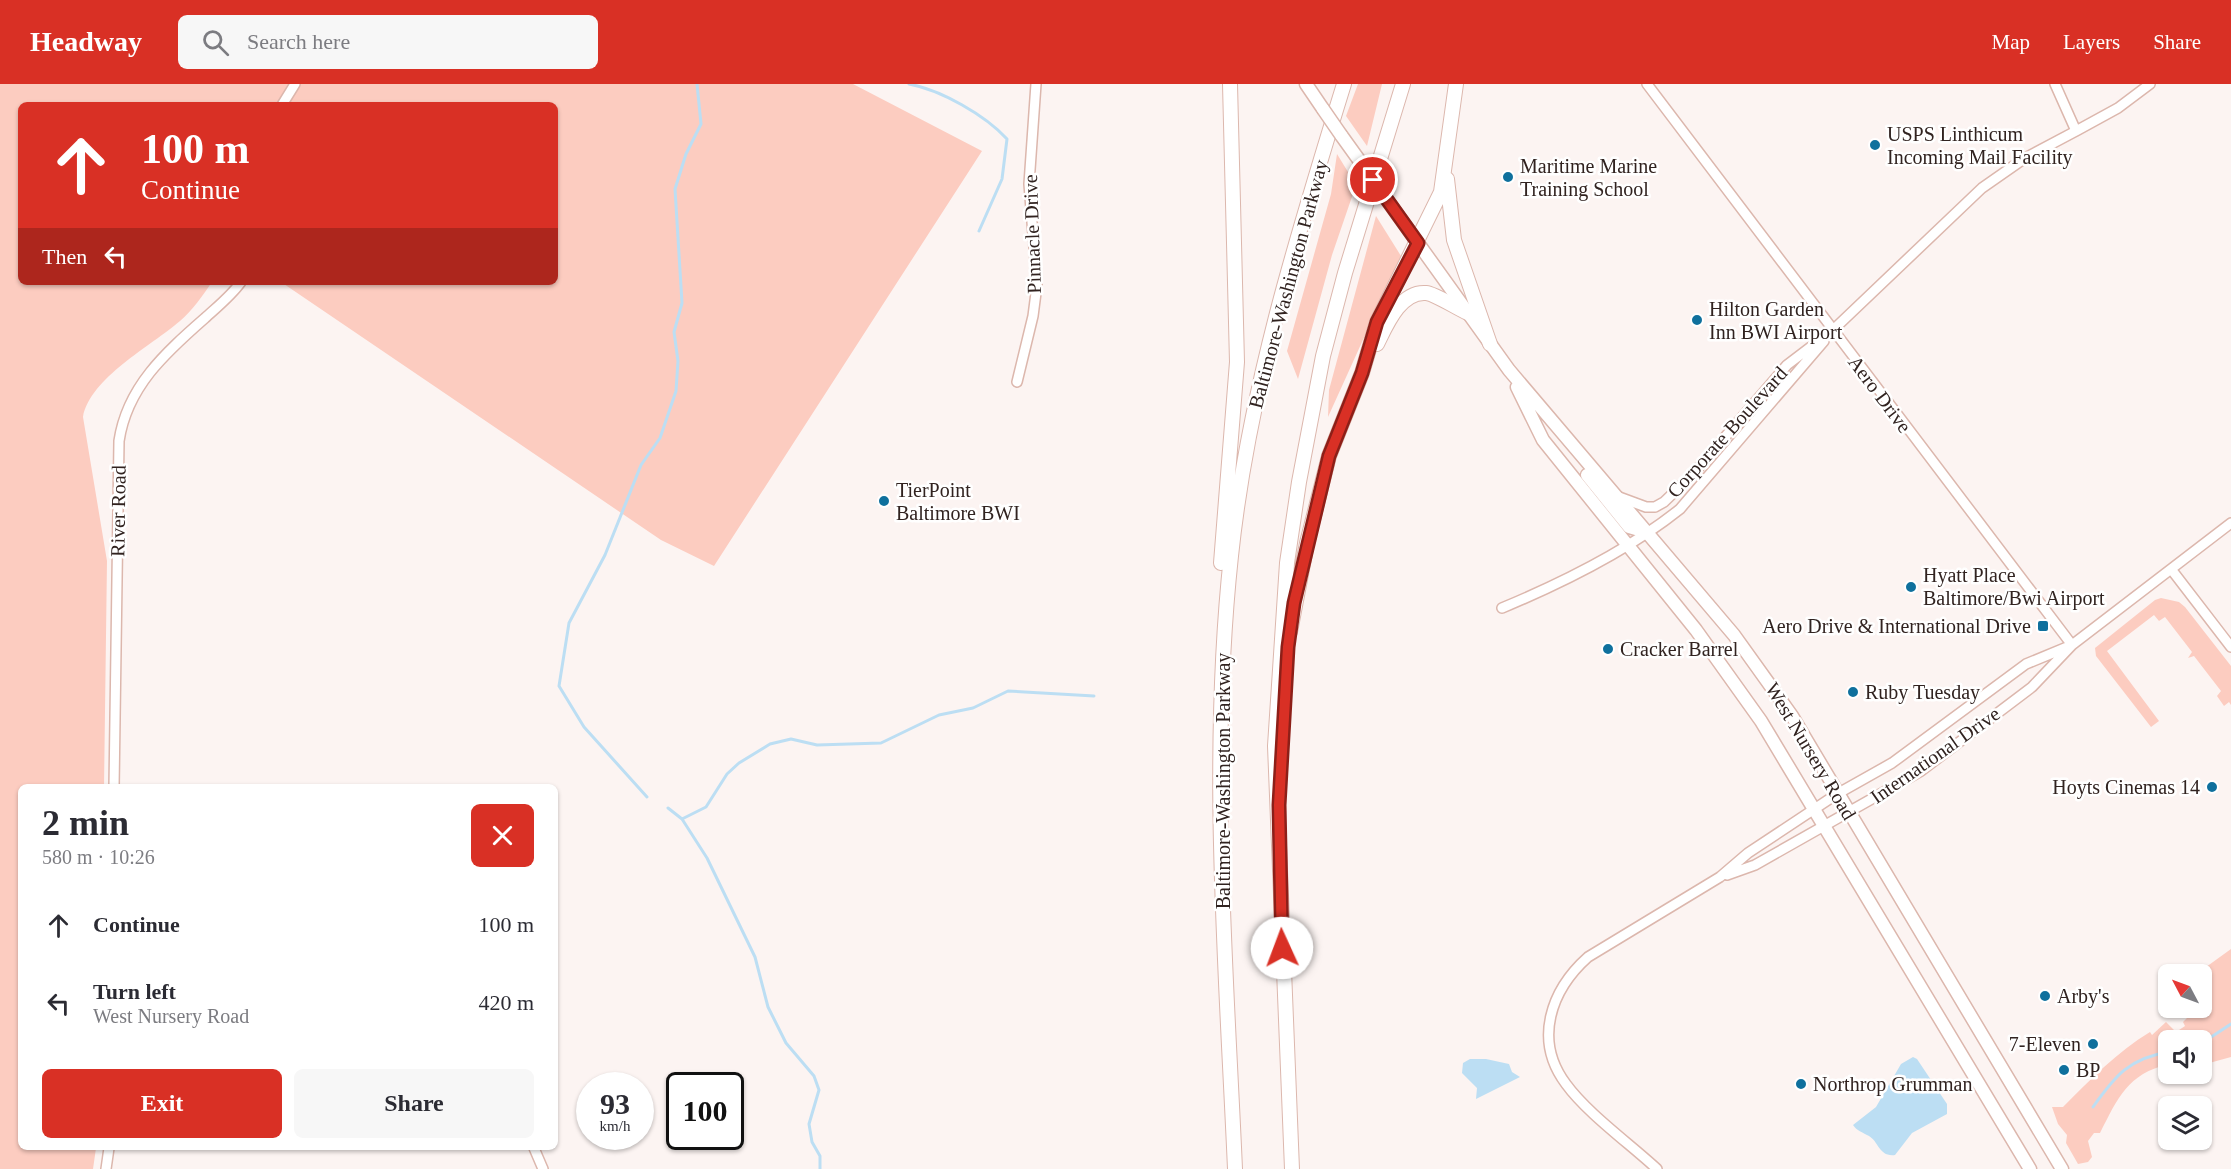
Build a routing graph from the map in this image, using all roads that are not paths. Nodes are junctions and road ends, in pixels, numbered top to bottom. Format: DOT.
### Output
graph roads {
  1 [pos="295,84"];
  2 [pos="1036,84"];
  3 [pos="1230,84"];
  4 [pos="1306,84"];
  5 [pos="1344,84"];
  6 [pos="1403,84"];
  7 [pos="1456,84"];
  8 [pos="1647,84"];
  9 [pos="2055,84"];
  10 [pos="2150,84"];
  11 [pos="284,102"];
  12 [pos="2076,131"];
  13 [pos="1446,165"];
  14 [pos="1418,243"];
  15 [pos="238,285"];
  16 [pos="1468,313"];
  17 [pos="1833,330"];
  18 [pos="1490,344"];
  19 [pos="1509,370"];
  20 [pos="1362,373"];
  21 [pos="1017,382"];
  22 [pos="1543,440"];
  23 [pos="1614,495"];
  24 [pos="2231,523"];
  25 [pos="1647,532"];
  26 [pos="1626,544"];
  27 [pos="2171,569"];
  28 [pos="1503,608"];
  29 [pos="2072,645"];
  30 [pos="2231,647"];
  31 [pos="1219,718"];
  32 [pos="114,784"];
  33 [pos="1838,794"];
  34 [pos="1279,805"];
  35 [pos="1815,809"];
  36 [pos="1849,813"];
  37 [pos="1825,827"];
  38 [pos="1720,877"];
  39 [pos="109,1150"];
  40 [pos="535,1150"];
  41 [pos="106,1169"];
  42 [pos="543,1169"];
  43 [pos="1235,1169"];
  44 [pos="1292,1169"];
  45 [pos="1657,1169"];
  46 [pos="2030,1169"];
  47 [pos="2062,1169"];
  1 -- 11 [label="street"];
  2 -- 21 [label="street, Pinnacle Drive"];
  3 -- 31 [label="highway"];
  4 -- 14 [label="main road, West Nursery Road, bridge"];
  5 -- 31 [label="highway, Baltimore-Washington Parkway"];
  6 -- 34 [label="highway"];
  7 -- 13 [label="highway"];
  8 -- 17 [label="street, Aero Drive"];
  9 -- 12 [label="street"];
  10 -- 12 [label="street, Corporate Boulevard"];
  12 -- 17 [label="street, Corporate Boulevard"];
  13 -- 14 [label="highway"];
  13 -- 18 [label="highway"];
  14 -- 16 [label="main road, West Nursery Road"];
  14 -- 20 [label="highway"];
  15 -- 32 [label="street, River Road"];
  16 -- 18 [label="main road, West Nursery Road"];
  16 -- 20 [label="highway"];
  17 -- 23 [label="street, Corporate Boulevard"];
  17 -- 25 [label="street, Corporate Boulevard"];
  17 -- 29 [label="street, Aero Drive"];
  18 -- 19 [label="main road, West Nursery Road"];
  19 -- 22 [label="main road, West Nursery Road"];
  19 -- 23 [label="main road, West Nursery Road"];
  20 -- 34 [label="highway"];
  22 -- 25 [label="main road"];
  22 -- 26 [label="main road, West Nursery Road"];
  23 -- 25 [label="main road, West Nursery Road"];
  24 -- 27 [label="street, International Drive"];
  25 -- 26 [label="street, Corporate Boulevard"];
  25 -- 33 [label="main road, West Nursery Road"];
  26 -- 28 [label="street, Corporate Boulevard"];
  26 -- 35 [label="main road, West Nursery Road"];
  27 -- 29 [label="street, International Drive"];
  27 -- 30 [label="street"];
  29 -- 33 [label="street, International Drive"];
  29 -- 36 [label="street, International Drive"];
  31 -- 43 [label="highway, Baltimore-Washington Parkway"];
  33 -- 35 [label="street, International Drive"];
  33 -- 36 [label="main road, West Nursery Road"];
  34 -- 44 [label="highway"];
  35 -- 37 [label="main road, West Nursery Road"];
  35 -- 38 [label="street, International Drive"];
  36 -- 37 [label="street, International Drive"];
  36 -- 47 [label="main road, West Nursery Road"];
  37 -- 38 [label="street, International Drive"];
  37 -- 46 [label="main road, West Nursery Road"];
  38 -- 45 [label="street, International Drive"];
  39 -- 41 [label="street"];
  40 -- 42 [label="street"];
}
